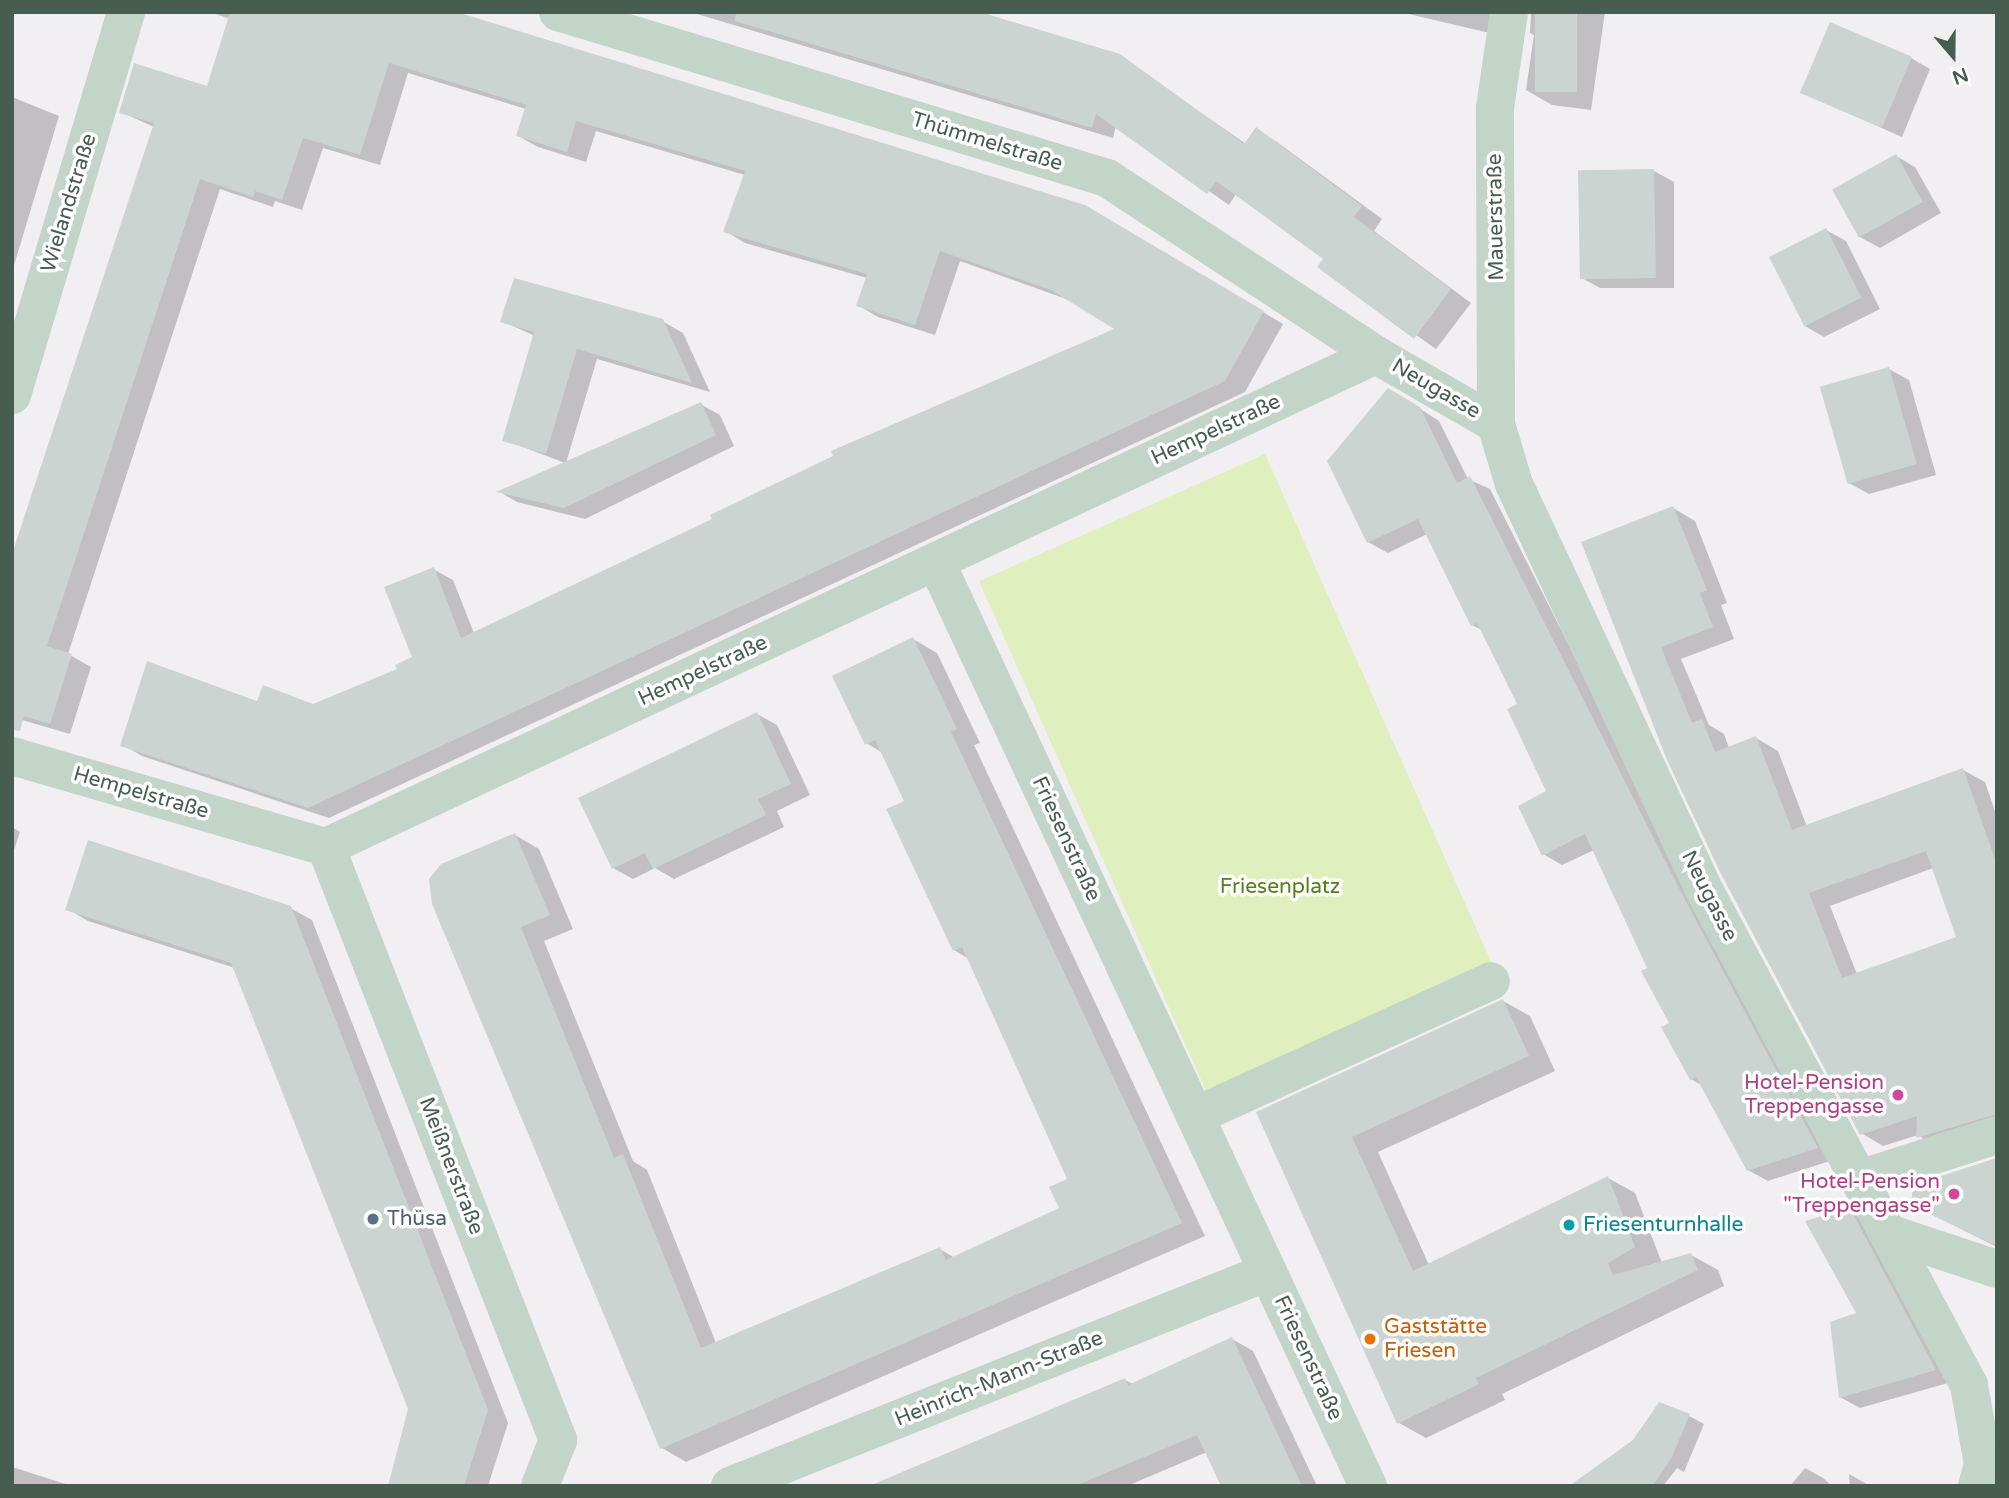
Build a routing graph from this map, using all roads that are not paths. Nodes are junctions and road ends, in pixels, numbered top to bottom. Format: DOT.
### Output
graph roads {
  1 [pos="126,12"];
  2 [pos="558,12"];
  3 [pos="1509,12"];
  4 [pos="1376,355"];
  5 [pos="12,394"];
  6 [pos="1496,424"];
  7 [pos="936,562"];
  8 [pos="12,756"];
  9 [pos="326,847"];
  10 [pos="1491,981"];
  11 [pos="1195,1116"];
  12 [pos="1997,1135"];
  13 [pos="1862,1178"];
  14 [pos="1891,1234"];
  15 [pos="1997,1269"];
  16 [pos="1268,1272"];
  17 [pos="540,1486"];
  18 [pos="730,1486"];
  19 [pos="1367,1486"];
  20 [pos="1977,1486"];
  1 -- 5 [label="street, Wielandstraße"];
  2 -- 4 [label="street, Thümmelstraße"];
  3 -- 6 [label="street, Mauerstraße"];
  4 -- 6 [label="street, Neugasse"];
  4 -- 7 [label="street, Hempelstraße"];
  6 -- 13 [label="street, Neugasse"];
  7 -- 9 [label="street, Hempelstraße"];
  7 -- 11 [label="street, Friesenstraße"];
  8 -- 9 [label="street, Hempelstraße"];
  9 -- 17 [label="street, Meißnerstraße"];
  10 -- 11 [label="street"];
  11 -- 16 [label="street, Friesenstraße"];
  12 -- 13 [label="street"];
  13 -- 14 [label="street, Neugasse"];
  14 -- 15 [label="street"];
  14 -- 20 [label="street, Neugasse"];
  16 -- 18 [label="street, Heinrich-Mann-Straße"];
  16 -- 19 [label="street, Friesenstraße"];
}
